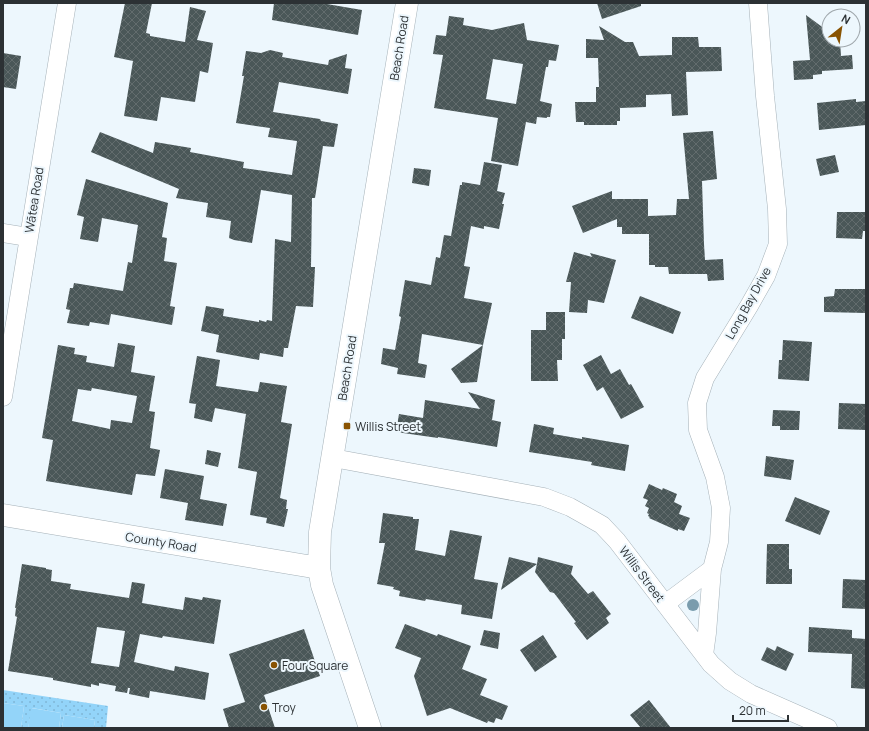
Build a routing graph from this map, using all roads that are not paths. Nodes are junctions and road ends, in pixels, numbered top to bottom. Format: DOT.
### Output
graph roads {
  1 [pos="67,3"];
  2 [pos="407,3"];
  3 [pos="758,3"];
  4 [pos="3,233"];
  5 [pos="28,237"];
  6 [pos="3,397"];
  7 [pos="333,458"];
  8 [pos="3,515"];
  9 [pos="319,568"];
  10 [pos="712,569"];
  11 [pos="665,604"];
  12 [pos="704,655"];
  13 [pos="370,728"];
  14 [pos="828,728"];
  1 -- 5 [label="street, Wātea Road"];
  2 -- 7 [label="main road, Beach Road"];
  3 -- 10 [label="street, Long Bay Drive"];
  4 -- 5 [label="street"];
  5 -- 6 [label="street, Wātea Road"];
  7 -- 9 [label="main road, Beach Road"];
  7 -- 11 [label="street, Willis Street"];
  8 -- 9 [label="main road, County Road"];
  9 -- 13 [label="main road, Beach Road"];
  10 -- 11 [label="street"];
  10 -- 12 [label="street, Long Bay Drive"];
  11 -- 12 [label="street, Willis Street"];
  12 -- 14 [label="street, Willis Street"];
}
